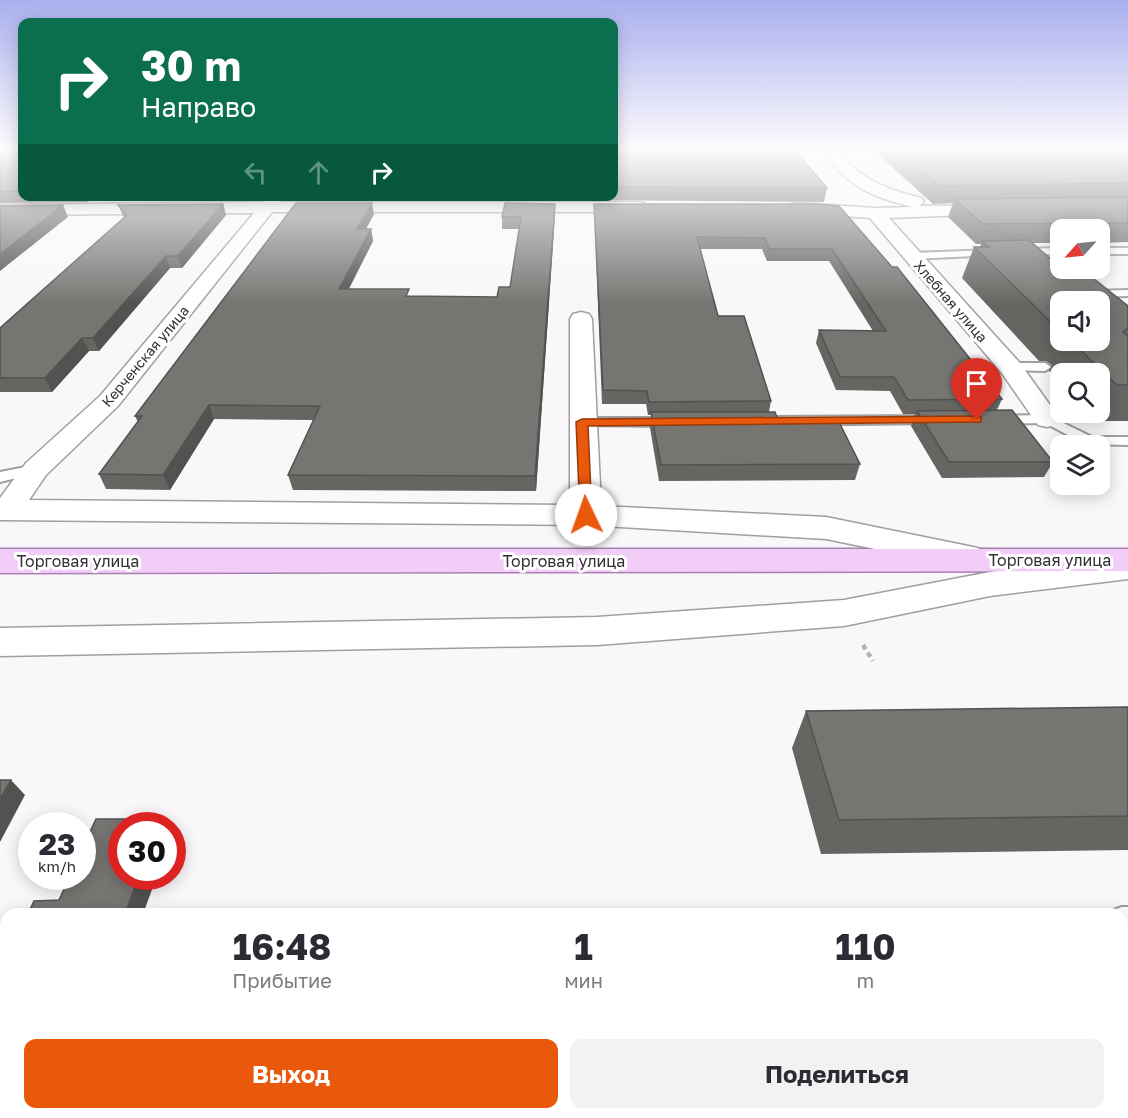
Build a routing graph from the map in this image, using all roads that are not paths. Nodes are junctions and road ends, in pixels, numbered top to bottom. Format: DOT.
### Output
graph roads {
  1 [pos="912,200"];
  2 [pos="578,202"];
  3 [pos="272,203"];
  4 [pos="660,207"];
  5 [pos="778,208"];
  6 [pos="968,209"];
  7 [pos="1013,209"];
  8 [pos="0,210"];
  9 [pos="875,213"];
  10 [pos="1050,251"];
  11 [pos="1110,251"];
  12 [pos="1128,251"];
  13 [pos="1010,252"];
  14 [pos="912,256"];
  15 [pos="1037,266"];
  16 [pos="1110,293"];
  17 [pos="1128,293"];
  18 [pos="581,319"];
  19 [pos="1010,367"];
  20 [pos="1045,367"];
  21 [pos="1047,419"];
  22 [pos="952,420"];
  23 [pos="987,420"];
  24 [pos="749,421"];
  25 [pos="582,422"];
  26 [pos="689,422"];
  27 [pos="1128,441"];
  28 [pos="36,469"];
  29 [pos="0,477"];
  30 [pos="4,510"];
  31 [pos="586,515"];
  32 [pos="985,560"];
  33 [pos="1128,560"];
  34 [pos="0,561"];
  35 [pos="1128,567"];
  36 [pos="0,642"];
  1 -- 6 [label="street"];
  2 -- 3 [label="street"];
  2 -- 4 [label="street"];
  3 -- 8 [label="street"];
  3 -- 28 [label="street, Керченская улица"];
  5 -- 9 [label="street"];
  6 -- 7 [label="street"];
  6 -- 9 [label="street"];
  9 -- 14 [label="street, Хлебная улица"];
  10 -- 13 [label="lane"];
  11 -- 12 [label="lane"];
  13 -- 14 [label="lane"];
  13 -- 15 [label="lane"];
  14 -- 19 [label="street, Хлебная улица"];
  16 -- 17 [label="lane"];
  18 -- 25 [label="street"];
  19 -- 20 [label="lane"];
  19 -- 21 [label="street, Хлебная улица"];
  21 -- 23 [label="lane"];
  21 -- 27 [label="lane"];
  22 -- 24 [label="lane"];
  25 -- 26 [label="lane"];
  25 -- 31 [label="street"];
  28 -- 29 [label="lane"];
  28 -- 30 [label="street, Керченская улица"];
  30 -- 31 [label="street"];
  31 -- 32 [label="street"];
  32 -- 33 [label="main road, Торговая улица"];
  32 -- 34 [label="main road, Торговая улица"];
  35 -- 36 [label="street"];
}
